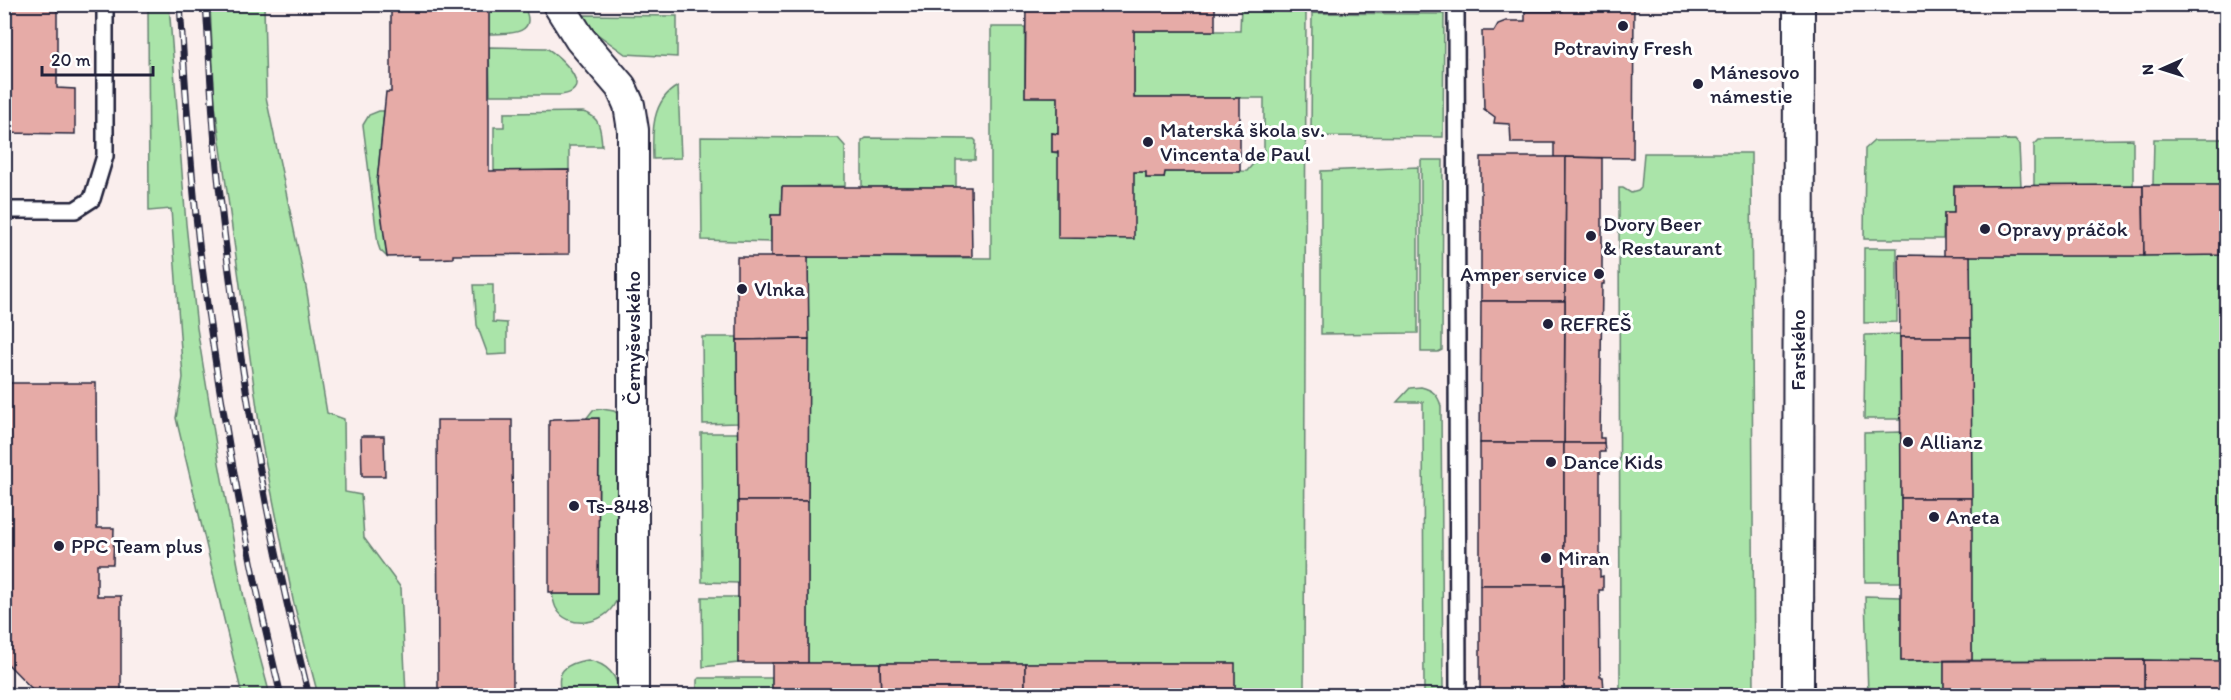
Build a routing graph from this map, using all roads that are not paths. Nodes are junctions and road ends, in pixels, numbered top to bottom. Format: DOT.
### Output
graph roads {
  1 [pos="105,4"];
  2 [pos="558,4"];
  3 [pos="1456,4"];
  4 [pos="1798,4"];
  5 [pos="4,210"];
  6 [pos="633,696"];
  7 [pos="1458,696"];
  8 [pos="1798,696"];
  1 -- 5 [label="lane"];
  2 -- 6 [label="street, Černyševského"];
  3 -- 7 [label="lane"];
  4 -- 8 [label="street, Farského"];
}
